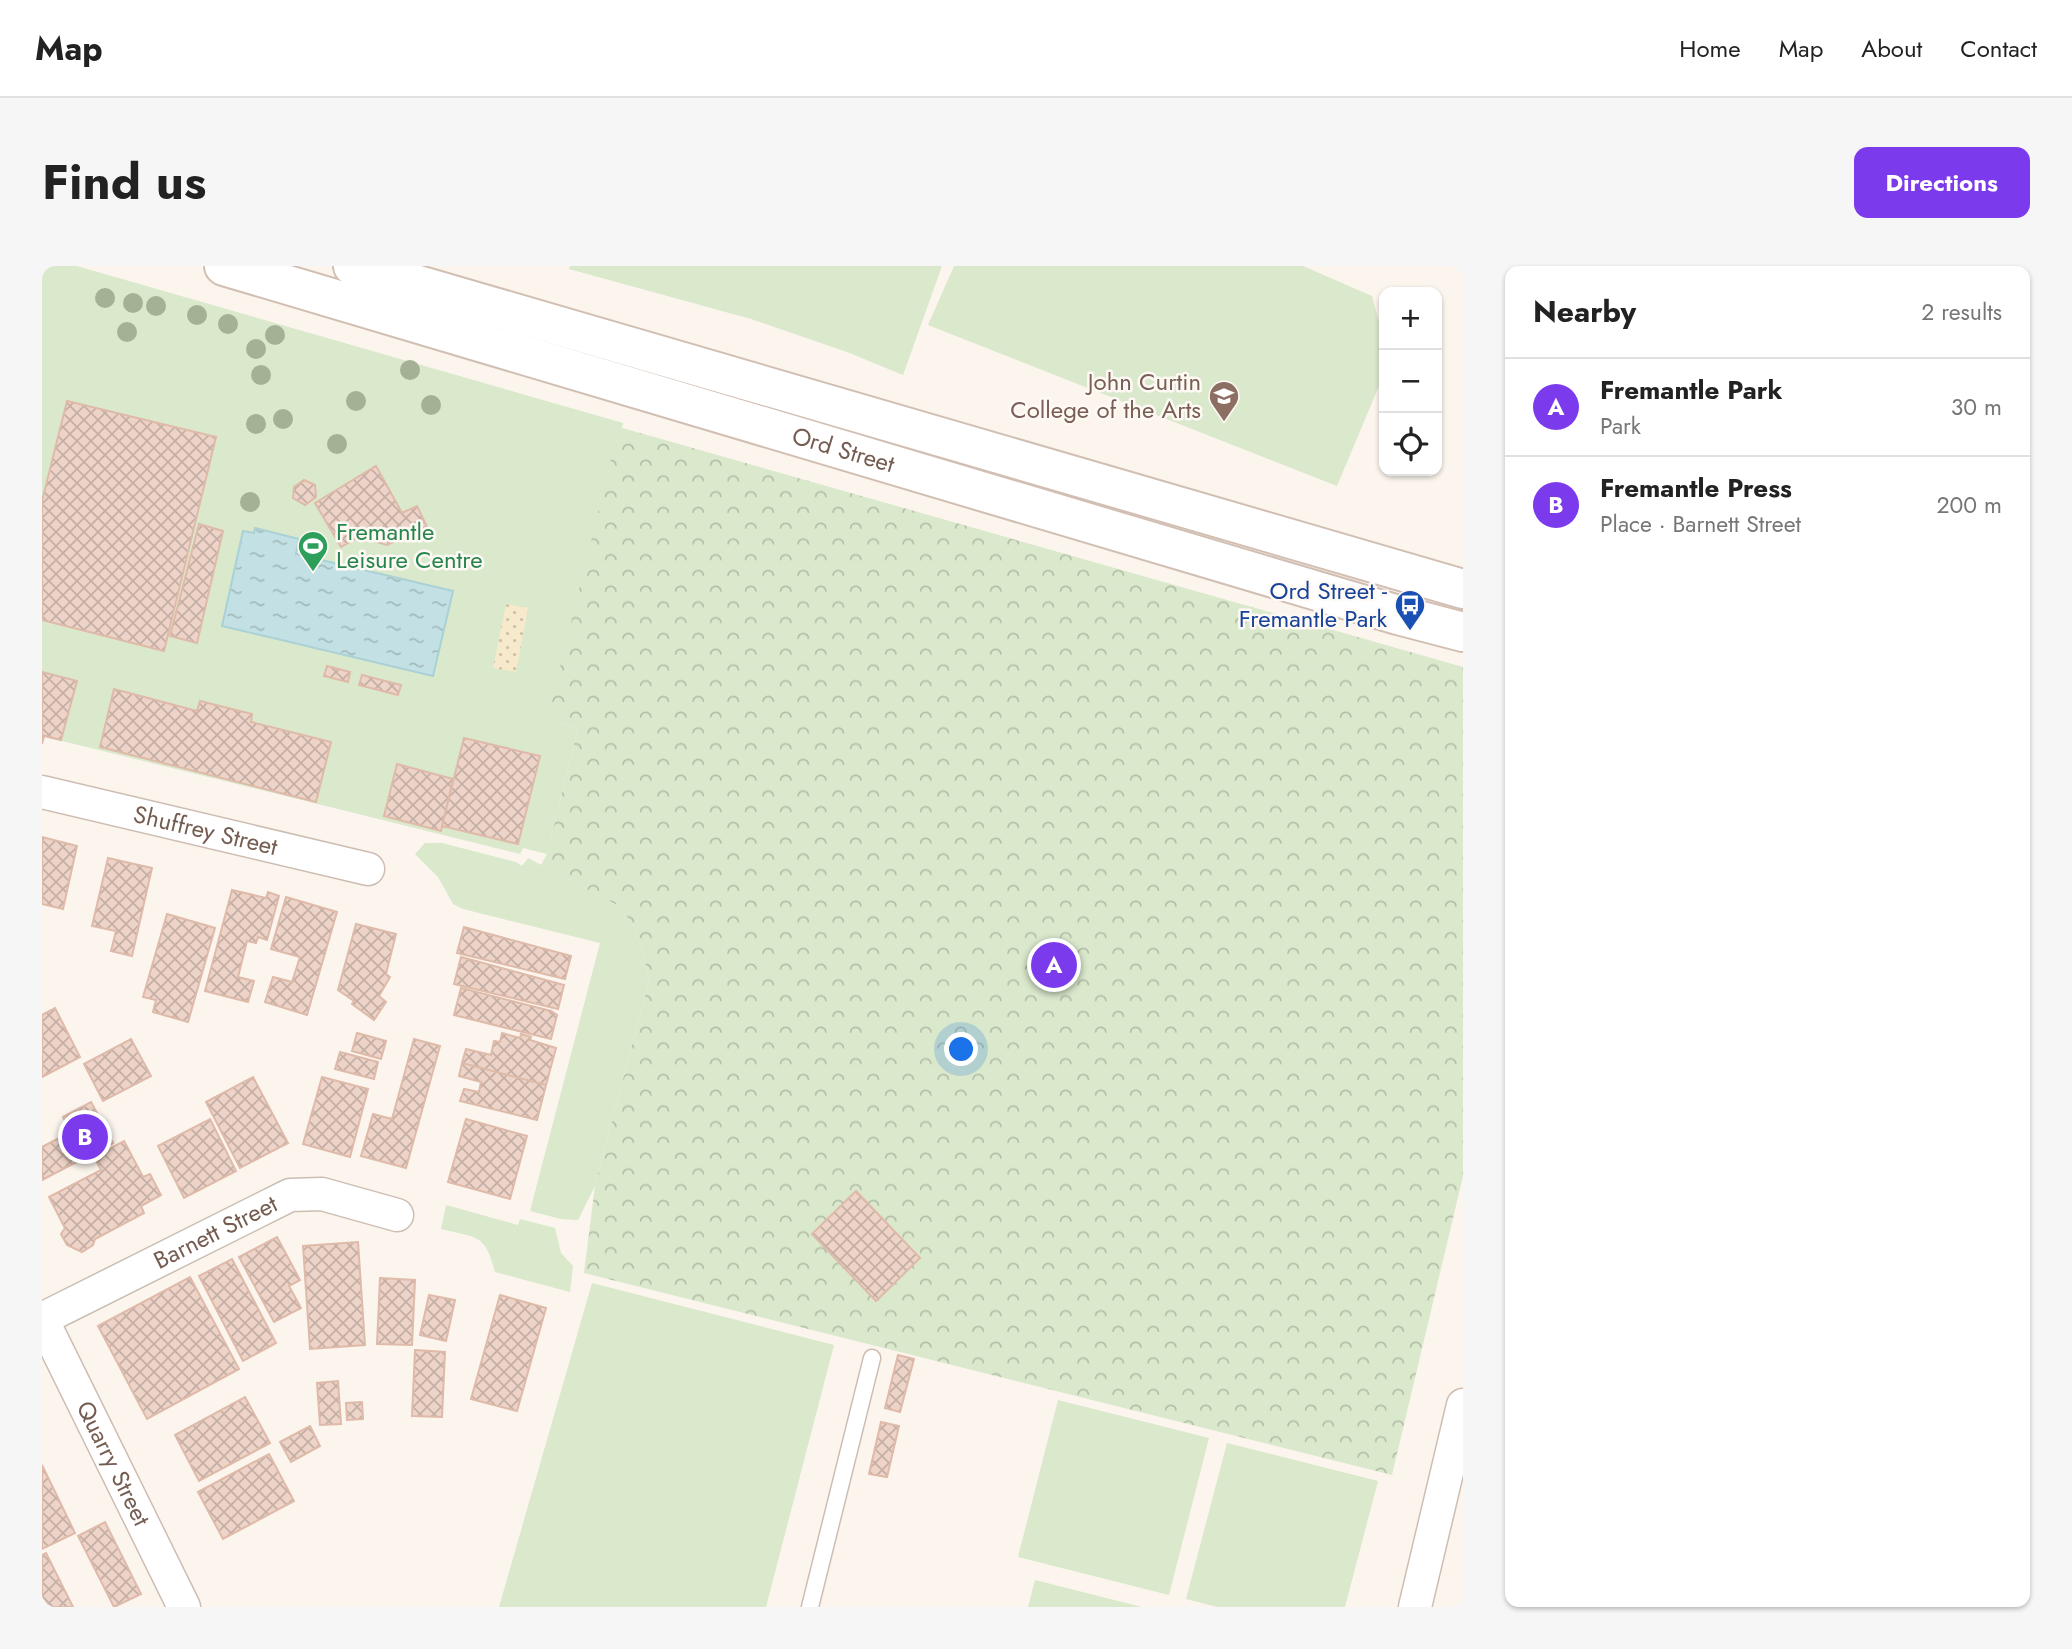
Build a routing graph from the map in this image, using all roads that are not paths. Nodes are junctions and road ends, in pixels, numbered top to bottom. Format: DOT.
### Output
graph roads {
  1 [pos="224,266"];
  2 [pos="353,266"];
  3 [pos="1463,589"];
  4 [pos="1463,632"];
  5 [pos="42,792"];
  6 [pos="368,869"];
  7 [pos="397,1215"];
  8 [pos="42,1319"];
  9 [pos="872,1359"];
  10 [pos="1463,1405"];
  11 [pos="184,1607"];
  12 [pos="810,1607"];
  13 [pos="1415,1607"];
  1 -- 4 [label="main road, Ord Street"];
  2 -- 3 [label="main road, Ord Street"];
  5 -- 6 [label="street, Shuffrey Street"];
  7 -- 8 [label="street, Barnett Street"];
  8 -- 11 [label="street, Quarry Street"];
  9 -- 12 [label="lane"];
  10 -- 13 [label="street"];
}
